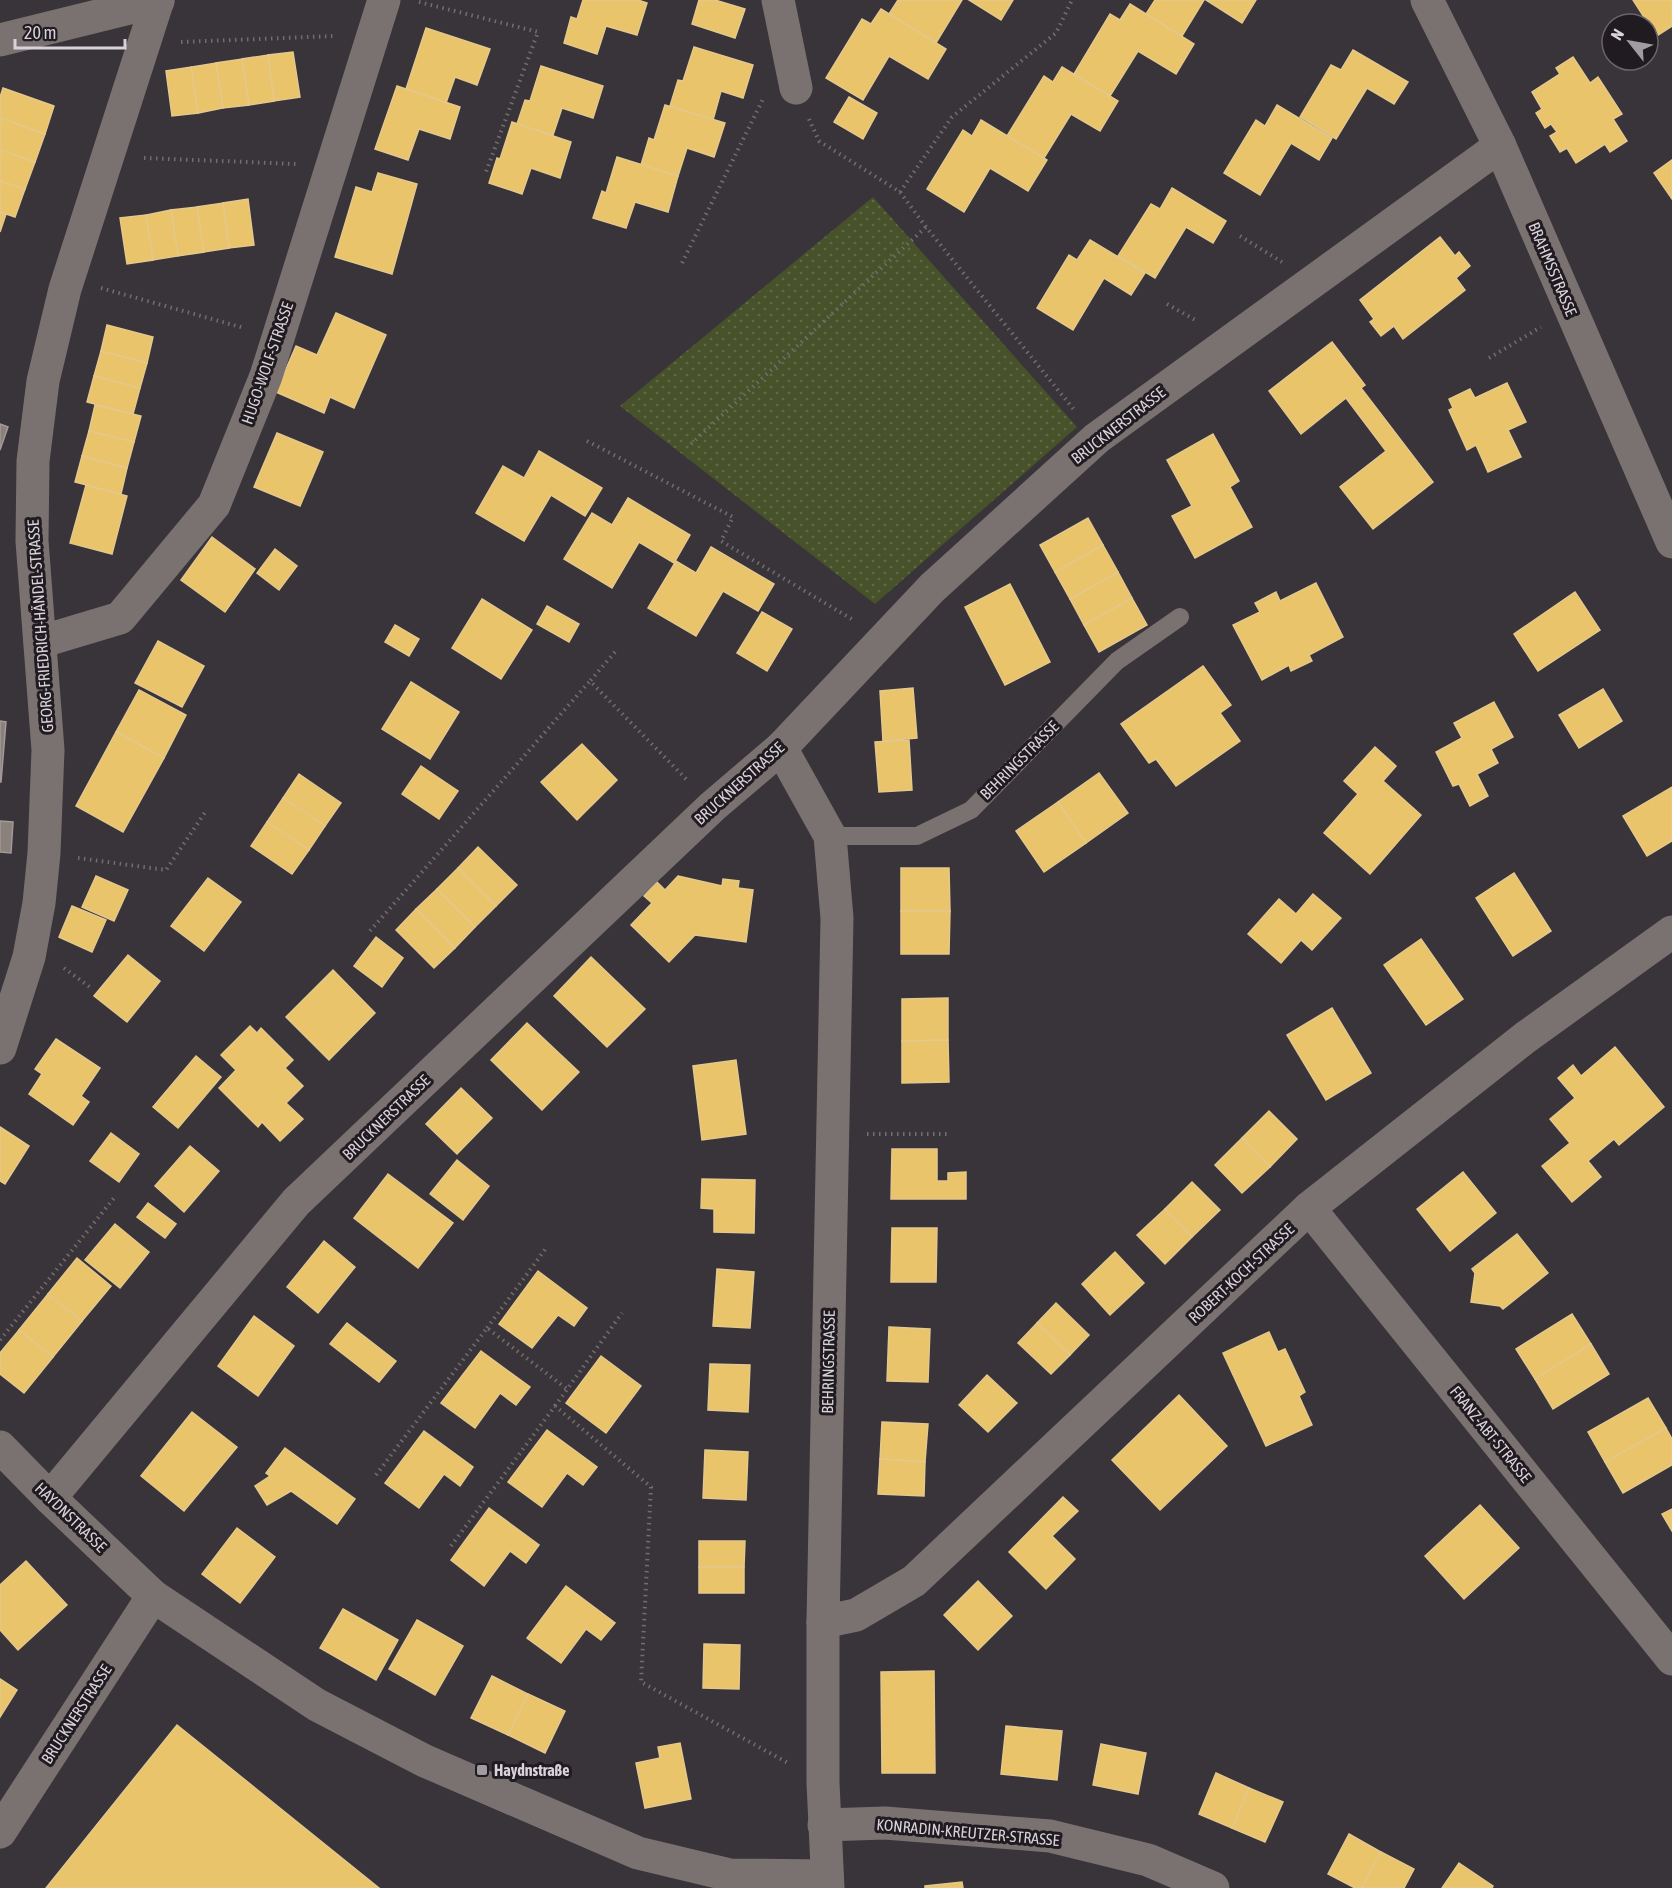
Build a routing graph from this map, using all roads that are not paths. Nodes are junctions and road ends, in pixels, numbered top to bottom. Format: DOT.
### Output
graph roads {
  1 [pos="158,0"];
  2 [pos="384,0"];
  3 [pos="778,0"];
  4 [pos="1427,0"];
  5 [pos="0,40"];
  6 [pos="796,88"];
  7 [pos="1500,147"];
  8 [pos="1672,542"];
  9 [pos="1180,617"];
  10 [pos="40,642"];
  11 [pos="781,748"];
  12 [pos="830,837"];
  13 [pos="1672,932"];
  14 [pos="0,1048"];
  15 [pos="1309,1208"];
  16 [pos="0,1447"];
  17 [pos="50,1498"];
  18 [pos="153,1596"];
  19 [pos="823,1622"];
  20 [pos="1672,1659"];
  21 [pos="824,1825"];
  22 [pos="0,1832"];
  23 [pos="828,1882"];
  24 [pos="1213,1888"];
  1 -- 5 [label="street"];
  1 -- 10 [label="street, GEORG-FRIEDRICH-HÄNDEL-STRASSE"];
  2 -- 10 [label="street, HUGO-WOLF-STRASSE"];
  3 -- 6 [label="street"];
  4 -- 7 [label="street, BRAHMSSTRASSE"];
  7 -- 8 [label="street, BRAHMSSTRASSE"];
  7 -- 11 [label="street, BRUCKNERSTRASSE"];
  9 -- 12 [label="lane, BEHRINGSTRASSE"];
  10 -- 14 [label="street, GEORG-FRIEDRICH-HÄNDEL-STRASSE"];
  11 -- 12 [label="street, BEHRINGSTRASSE"];
  11 -- 17 [label="street, BRUCKNERSTRASSE"];
  12 -- 19 [label="street, BEHRINGSTRASSE"];
  13 -- 15 [label="street, ROBERT-KOCH-STRASSE"];
  15 -- 19 [label="street, ROBERT-KOCH-STRASSE"];
  15 -- 20 [label="street, FRANZ-ABT-STRASSE"];
  16 -- 17 [label="street, HAYDNSTRASSE"];
  17 -- 18 [label="street, HAYDNSTRASSE"];
  18 -- 22 [label="street, BRUCKNERSTRASSE"];
  18 -- 23 [label="street, HAYDNSTRASSE"];
  19 -- 21 [label="street, BEHRINGSTRASSE"];
  21 -- 23 [label="street, BEHRINGSTRASSE"];
  21 -- 24 [label="street, KONRADIN-KREUTZER-STRASSE"];
}
